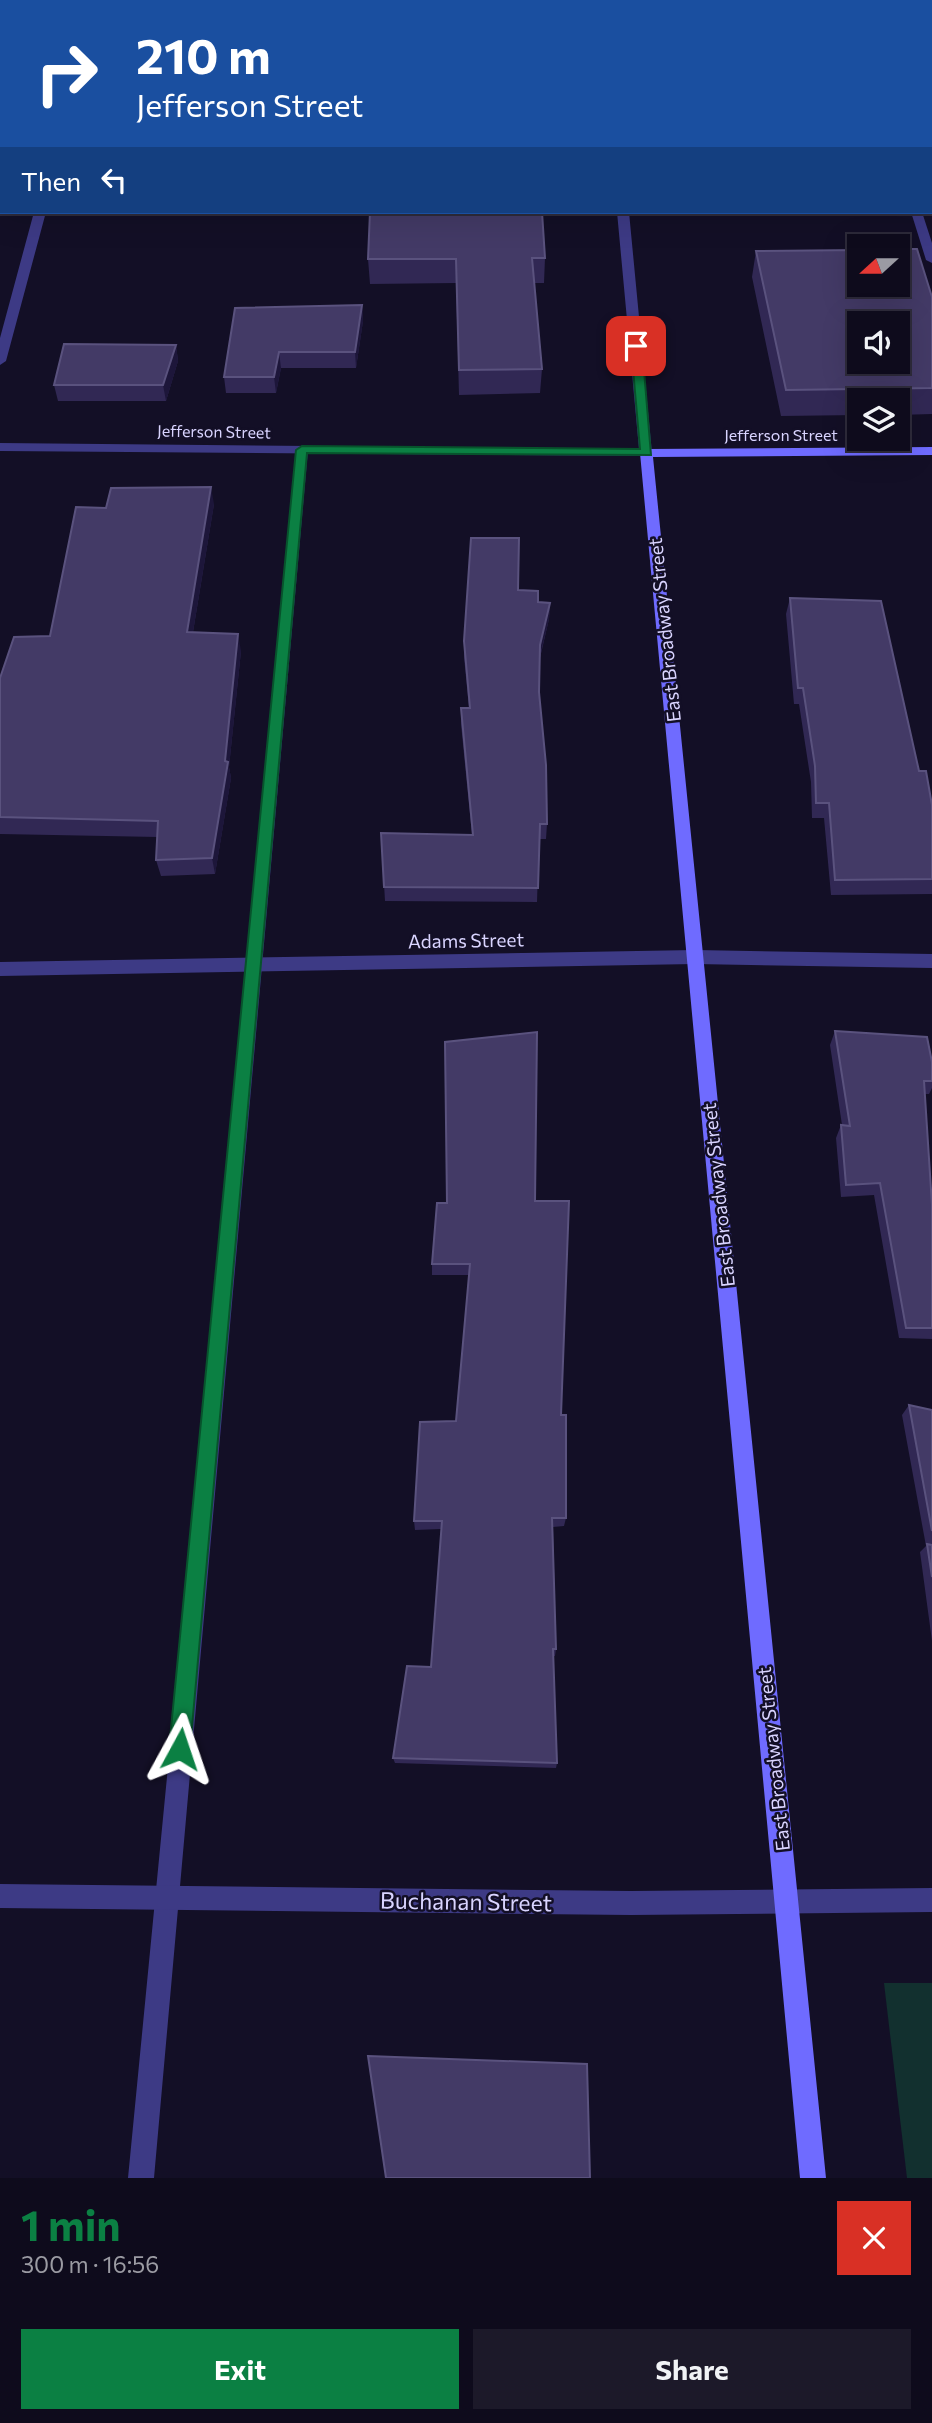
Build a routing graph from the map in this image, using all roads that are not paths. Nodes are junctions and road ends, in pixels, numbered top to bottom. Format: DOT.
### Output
graph roads {
  1 [pos="39,214"];
  2 [pos="623,214"];
  3 [pos="917,214"];
  4 [pos="932,260"];
  5 [pos="0,361"];
  6 [pos="0,447"];
  7 [pos="302,450"];
  8 [pos="932,451"];
  9 [pos="646,453"];
  10 [pos="695,957"];
  11 [pos="932,961"];
  12 [pos="253,965"];
  13 [pos="0,969"];
  14 [pos="0,1896"];
  15 [pos="166,1897"];
  16 [pos="786,1900"];
  17 [pos="932,1900"];
  18 [pos="141,2178"];
  19 [pos="813,2178"];
  1 -- 5 [label="street"];
  2 -- 9 [label="street, East Broadway Street"];
  3 -- 4 [label="street"];
  6 -- 7 [label="street, Jefferson Street"];
  7 -- 9 [label="street, Jefferson Street"];
  7 -- 12 [label="street"];
  8 -- 9 [label="street, Jefferson Street"];
  9 -- 10 [label="street, East Broadway Street"];
  10 -- 11 [label="street, Adams Street"];
  10 -- 12 [label="street, Adams Street"];
  10 -- 16 [label="street, East Broadway Street"];
  12 -- 13 [label="street, Adams Street"];
  12 -- 15 [label="street"];
  14 -- 15 [label="street, Buchanan Street"];
  15 -- 16 [label="street, Buchanan Street"];
  15 -- 18 [label="street"];
  16 -- 17 [label="street, Buchanan Street"];
  16 -- 19 [label="street, East Broadway Street"];
}
